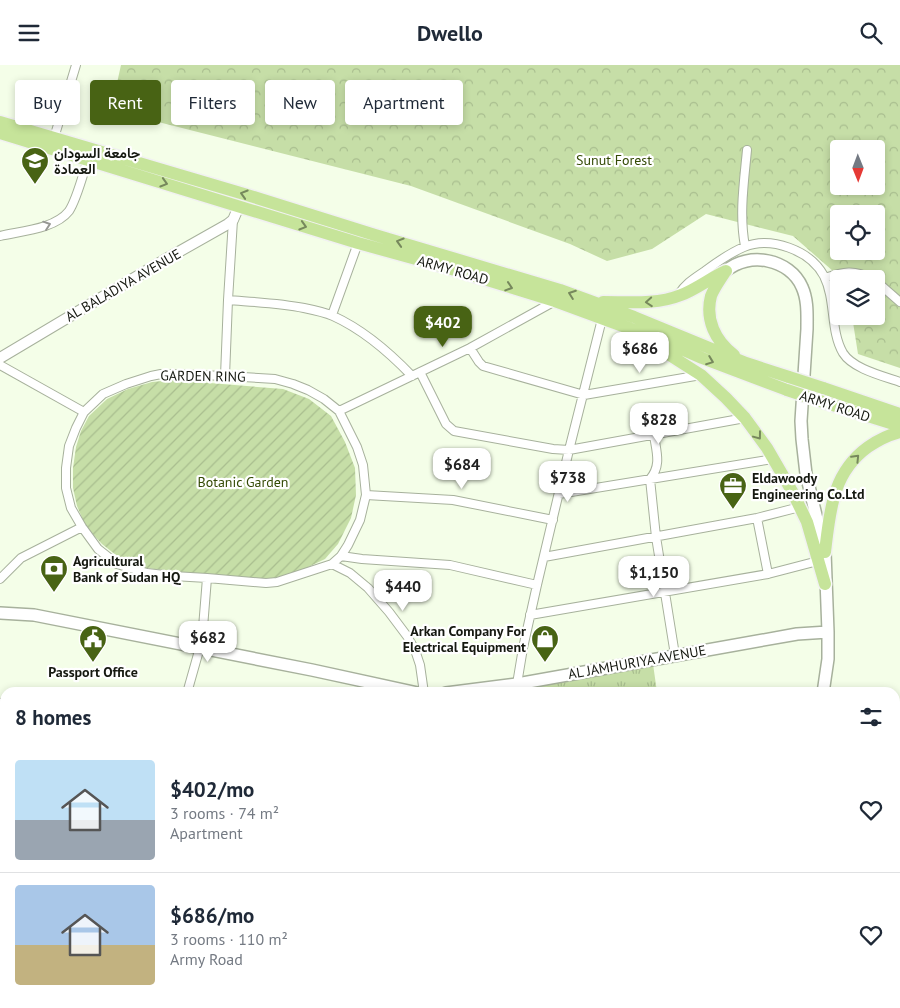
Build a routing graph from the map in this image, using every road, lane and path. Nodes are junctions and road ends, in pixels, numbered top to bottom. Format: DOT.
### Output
graph roads {
  1 [pos="76,65"];
  2 [pos="0,122"];
  3 [pos="0,133"];
  4 [pos="54,138"];
  5 [pos="747,151"];
  6 [pos="88,159"];
  7 [pos="239,206"];
  8 [pos="233,220"];
  9 [pos="0,236"];
  10 [pos="358,243"];
  11 [pos="745,247"];
  12 [pos="726,271"];
  13 [pos="830,277"];
  14 [pos="825,278"];
  15 [pos="885,289"];
  16 [pos="680,296"];
  17 [pos="228,300"];
  18 [pos="555,301"];
  19 [pos="593,302"];
  20 [pos="900,302"];
  21 [pos="332,315"];
  22 [pos="602,319"];
  23 [pos="628,329"];
  24 [pos="470,348"];
  25 [pos="0,358"];
  26 [pos="746,363"];
  27 [pos="0,365"];
  28 [pos="420,372"];
  29 [pos="225,375"];
  30 [pos="701,375"];
  31 [pos="412,376"];
  32 [pos="900,382"];
  33 [pos="584,395"];
  34 [pos="340,411"];
  35 [pos="84,412"];
  36 [pos="900,413"];
  37 [pos="744,417"];
  38 [pos="900,427"];
  39 [pos="900,432"];
  40 [pos="654,435"];
  41 [pos="569,450"];
  42 [pos="773,459"];
  43 [pos="650,479"];
  44 [pos="559,494"];
  45 [pos="366,495"];
  46 [pos="800,507"];
  47 [pos="757,518"];
  48 [pos="553,520"];
  49 [pos="82,527"];
  50 [pos="656,537"];
  51 [pos="341,556"];
  52 [pos="544,557"];
  53 [pos="822,557"];
  54 [pos="332,564"];
  55 [pos="768,573"];
  56 [pos="207,578"];
  57 [pos="0,579"];
  58 [pos="825,584"];
  59 [pos="537,585"];
  60 [pos="664,592"];
  61 [pos="0,613"];
  62 [pos="14,613"];
  63 [pos="530,615"];
  64 [pos="0,621"];
  65 [pos="828,632"];
  66 [pos="198,648"];
  67 [pos="676,655"];
  68 [pos="517,684"];
  69 [pos="188,687"];
  70 [pos="390,687"];
  71 [pos="423,687"];
  72 [pos="493,687"];
  73 [pos="824,687"];
  1 -- 4 [label="street"];
  2 -- 4 [label="highway, ARMY ROAD"];
  3 -- 6 [label="highway, ARMY ROAD"];
  19 -- 4 [label="highway, ARMY ROAD, one-way"];
  5 -- 11 [label="street"];
  6 -- 7 [label="highway, ARMY ROAD, one-way"];
  9 -- 6 [label="street, one-way"];
  7 -- 8 [label="street"];
  7 -- 10 [label="highway, ARMY ROAD, one-way"];
  8 -- 17 [label="street"];
  8 -- 25 [label="street, AL BALADIYA AVENUE"];
  10 -- 18 [label="highway, ARMY ROAD, one-way"];
  10 -- 21 [label="street"];
  11 -- 14 [label="street"];
  11 -- 16 [label="street"];
  12 -- 16 [label="highway"];
  12 -- 26 [label="highway"];
  12 -- 53 [label="main road"];
  13 -- 14 [label="street"];
  14 -- 32 [label="street"];
  15 -- 20 [label="street"];
  16 -- 19 [label="highway, one-way"];
  17 -- 21 [label="street"];
  17 -- 29 [label="street"];
  18 -- 22 [label="highway, ARMY ROAD"];
  18 -- 24 [label="street"];
  19 -- 26 [label="highway, ARMY ROAD"];
  21 -- 31 [label="street"];
  22 -- 23 [label="highway, ARMY ROAD"];
  22 -- 33 [label="street"];
  23 -- 30 [label="highway"];
  23 -- 38 [label="highway, ARMY ROAD, one-way, bridge"];
  24 -- 28 [label="street"];
  24 -- 33 [label="street"];
  26 -- 36 [label="highway, ARMY ROAD, bridge"];
  27 -- 35 [label="street"];
  28 -- 31 [label="street"];
  28 -- 41 [label="street"];
  29 -- 34 [label="street, GARDEN RING"];
  29 -- 35 [label="street, GARDEN RING"];
  30 -- 33 [label="street"];
  30 -- 37 [label="highway"];
  31 -- 34 [label="street"];
  33 -- 41 [label="street"];
  34 -- 45 [label="street, GARDEN RING"];
  35 -- 49 [label="street, GARDEN RING"];
  37 -- 40 [label="street"];
  37 -- 42 [label="highway, one-way"];
  53 -- 39 [label="highway, one-way"];
  40 -- 41 [label="street"];
  40 -- 43 [label="street"];
  41 -- 44 [label="street"];
  42 -- 43 [label="street"];
  42 -- 46 [label="highway"];
  43 -- 44 [label="street"];
  43 -- 50 [label="street"];
  44 -- 48 [label="street"];
  45 -- 48 [label="street"];
  45 -- 51 [label="street, GARDEN RING"];
  46 -- 47 [label="street"];
  46 -- 53 [label="highway"];
  47 -- 50 [label="street"];
  47 -- 55 [label="street"];
  48 -- 52 [label="street"];
  49 -- 56 [label="street, GARDEN RING"];
  49 -- 57 [label="street"];
  50 -- 52 [label="street"];
  50 -- 60 [label="street"];
  51 -- 54 [label="street, GARDEN RING"];
  51 -- 59 [label="street"];
  52 -- 59 [label="street"];
  53 -- 55 [label="street"];
  53 -- 58 [label="highway"];
  54 -- 56 [label="street, GARDEN RING"];
  54 -- 71 [label="street"];
  55 -- 60 [label="street"];
  56 -- 66 [label="street"];
  58 -- 65 [label="main road"];
  59 -- 63 [label="street"];
  60 -- 63 [label="street"];
  60 -- 67 [label="street"];
  61 -- 62 [label="main road"];
  62 -- 64 [label="main road"];
  62 -- 66 [label="main road"];
  63 -- 68 [label="street"];
  65 -- 67 [label="main road, AL JAMHURIYA AVENUE"];
  65 -- 73 [label="main road"];
  66 -- 69 [label="street"];
  66 -- 70 [label="main road"];
  67 -- 68 [label="main road, AL JAMHURIYA AVENUE"];
  68 -- 72 [label="main road, AL JAMHURIYA AVENUE"];
}
